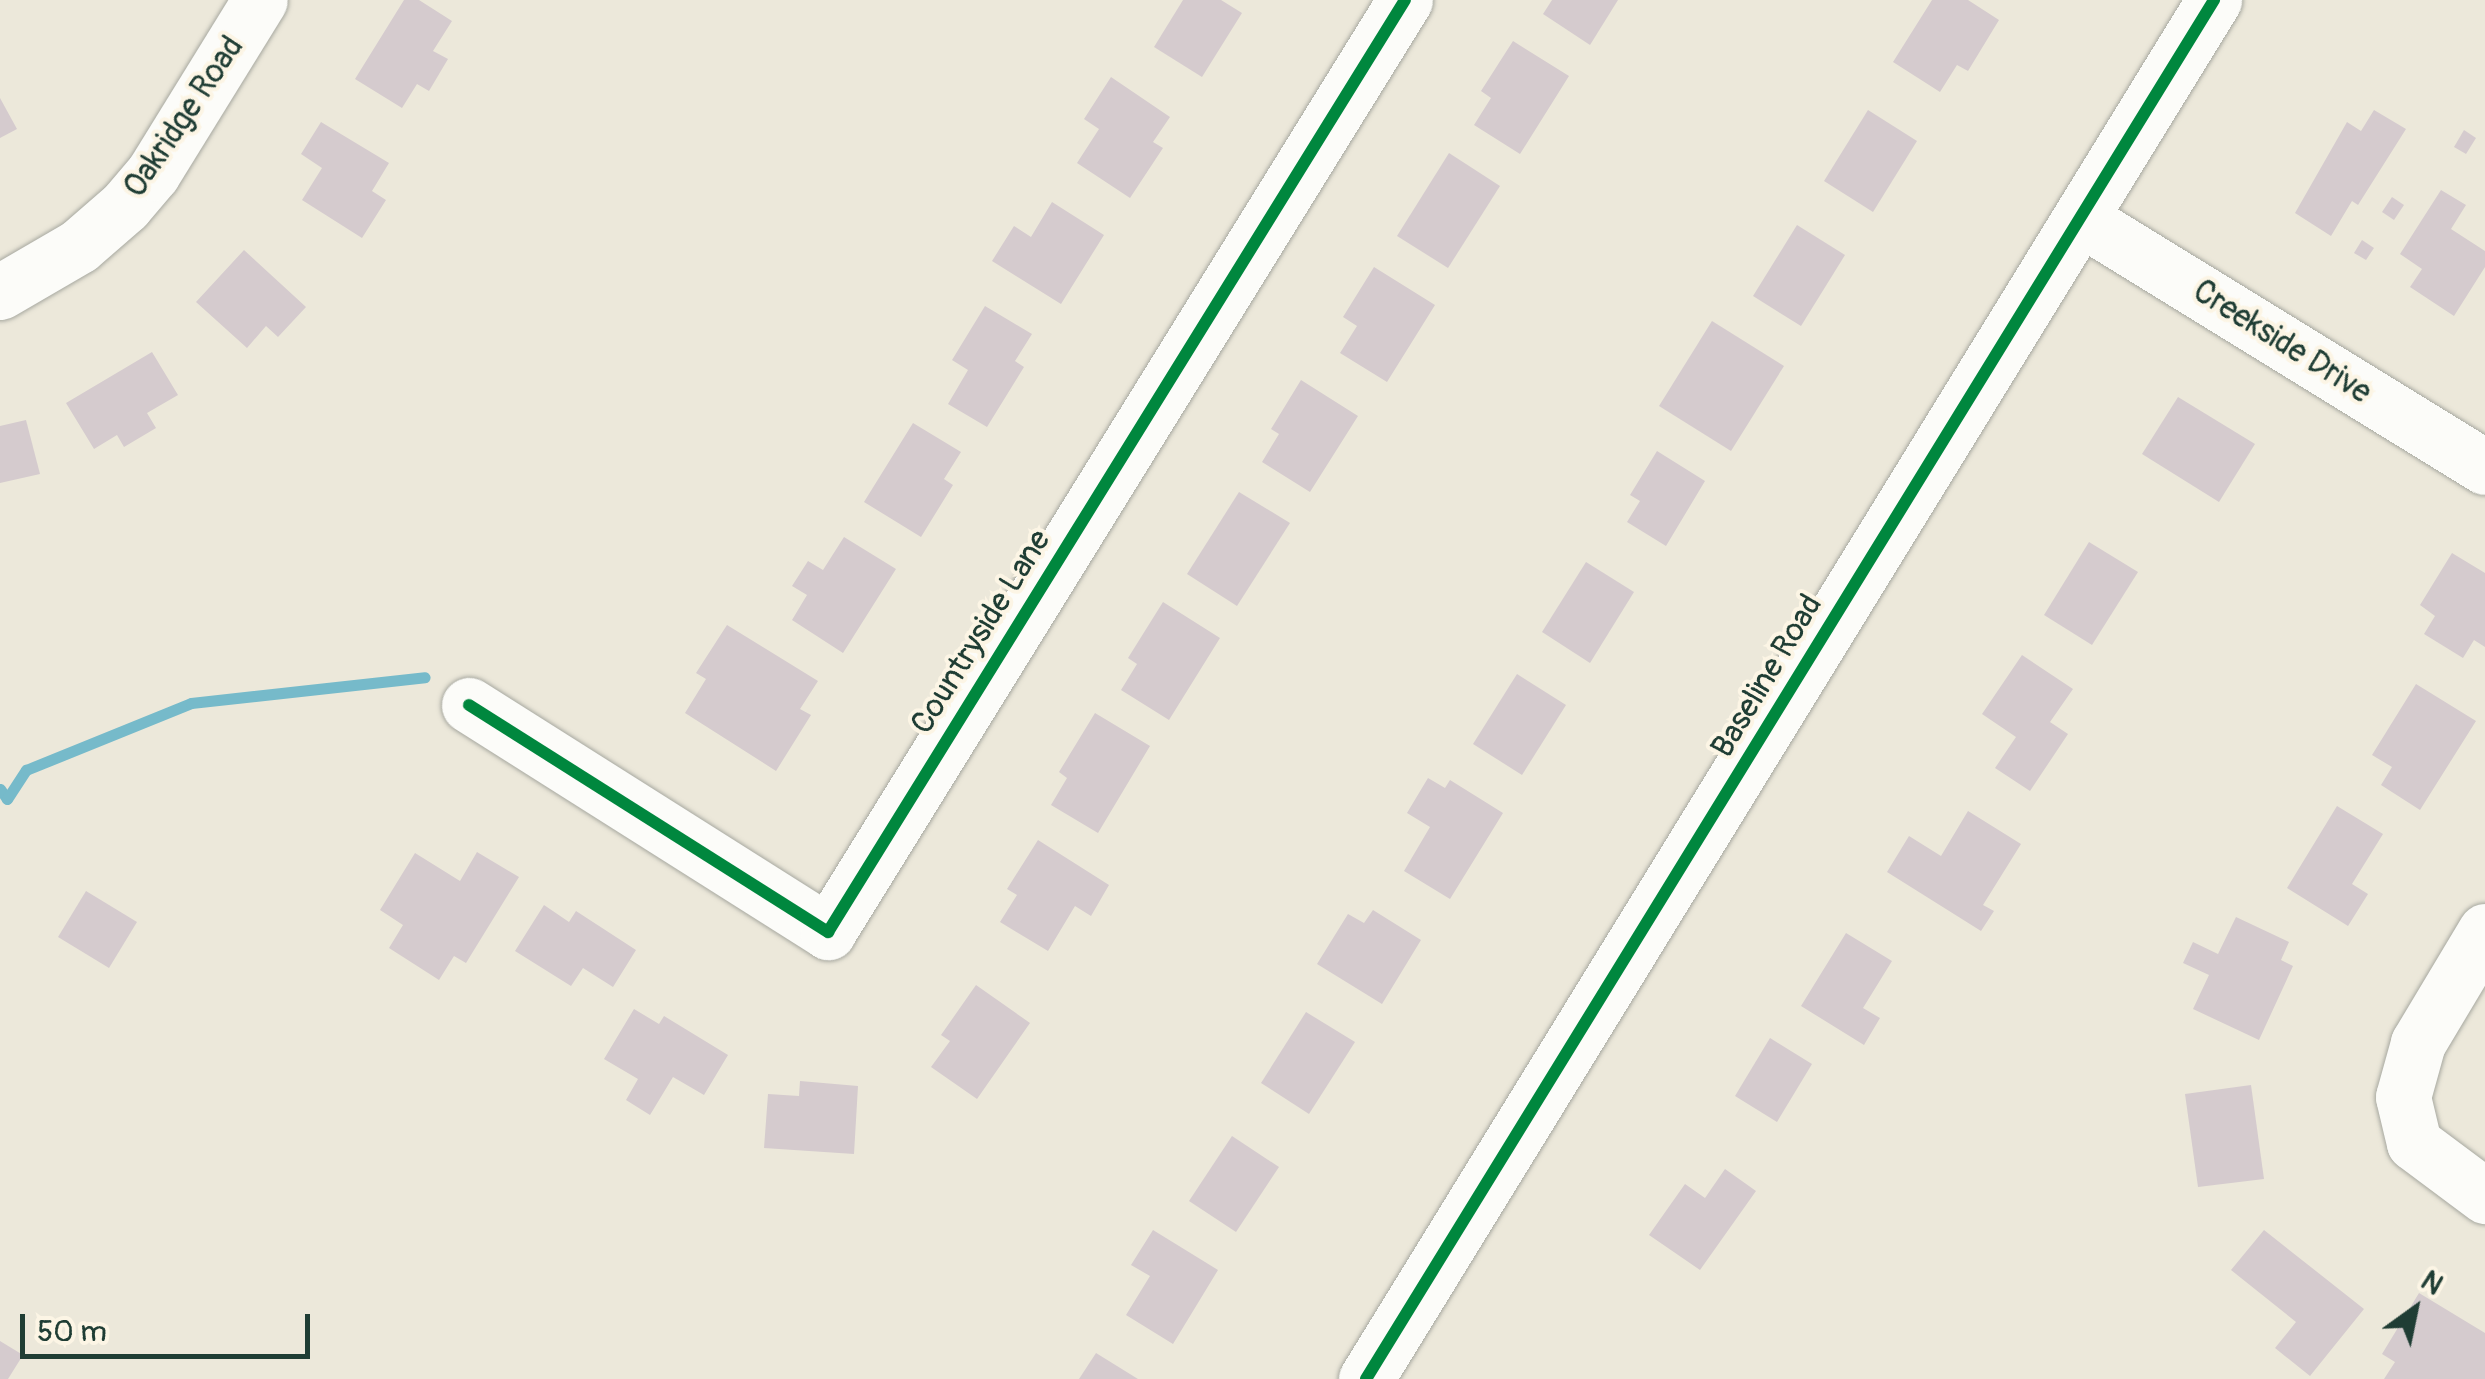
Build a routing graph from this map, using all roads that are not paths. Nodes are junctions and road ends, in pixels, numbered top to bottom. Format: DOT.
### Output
graph roads {
  1 [pos="260,0"];
  2 [pos="1405,0"];
  3 [pos="2208,2"];
  4 [pos="2080,218"];
  5 [pos="0,292"];
  6 [pos="2485,466"];
  7 [pos="469,705"];
  8 [pos="2485,931"];
  9 [pos="2485,1196"];
  10 [pos="1366,1379"];
  1 -- 5 [label="street, Oakridge Road"];
  2 -- 7 [label="street, Countryside Lane"];
  3 -- 4 [label="street, Baseline Road"];
  4 -- 6 [label="street, Creekside Drive"];
  4 -- 10 [label="street, Baseline Road"];
  8 -- 9 [label="street"];
}
